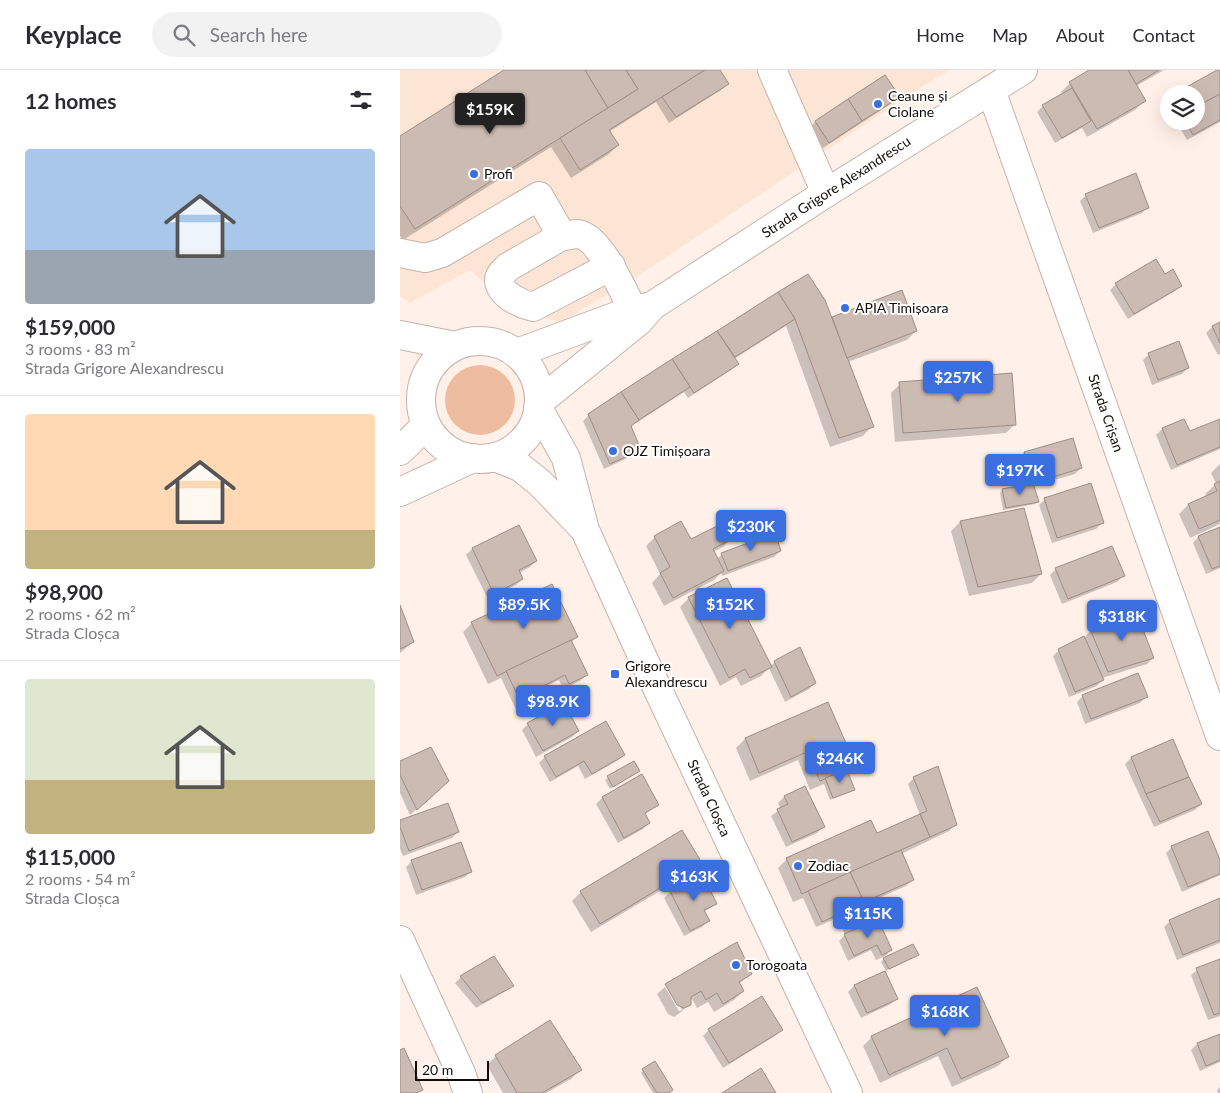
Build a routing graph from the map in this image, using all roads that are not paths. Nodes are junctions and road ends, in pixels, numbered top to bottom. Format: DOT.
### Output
graph roads {
  1 [pos="772,70"];
  2 [pos="1023,70"];
  3 [pos="991,90"];
  4 [pos="826,193"];
  5 [pos="562,236"];
  6 [pos="400,253"];
  7 [pos="611,266"];
  8 [pos="642,308"];
  9 [pos="400,336"];
  10 [pos="455,346"];
  11 [pos="517,353"];
  12 [pos="539,405"];
  13 [pos="416,409"];
  14 [pos="400,450"];
  15 [pos="484,458"];
  16 [pos="400,492"];
  17 [pos="585,530"];
  18 [pos="1220,736"];
  19 [pos="400,940"];
  20 [pos="468,1093"];
  21 [pos="848,1093"];
  1 -- 4 [label="street"];
  2 -- 3 [label="street, Strada Grigore Alexandrescu"];
  3 -- 4 [label="street, Strada Grigore Alexandrescu"];
  3 -- 18 [label="street, Strada Crișan"];
  4 -- 8 [label="street, Strada Grigore Alexandrescu"];
  5 -- 6 [label="street"];
  5 -- 7 [label="street"];
  5 -- 7 [label="street"];
  7 -- 8 [label="street"];
  8 -- 11 [label="street, Strada Grigore Alexandrescu"];
  8 -- 12 [label="street, Strada Grigore Alexandrescu"];
  9 -- 10 [label="street"];
  10 -- 11 [label="street"];
  10 -- 13 [label="street"];
  11 -- 12 [label="street"];
  12 -- 15 [label="street"];
  12 -- 17 [label="street, Strada Cloșca"];
  13 -- 14 [label="street"];
  13 -- 15 [label="street"];
  15 -- 16 [label="street"];
  15 -- 17 [label="street, Strada Cloșca"];
  17 -- 21 [label="street, Strada Cloșca"];
  19 -- 20 [label="street"];
}
